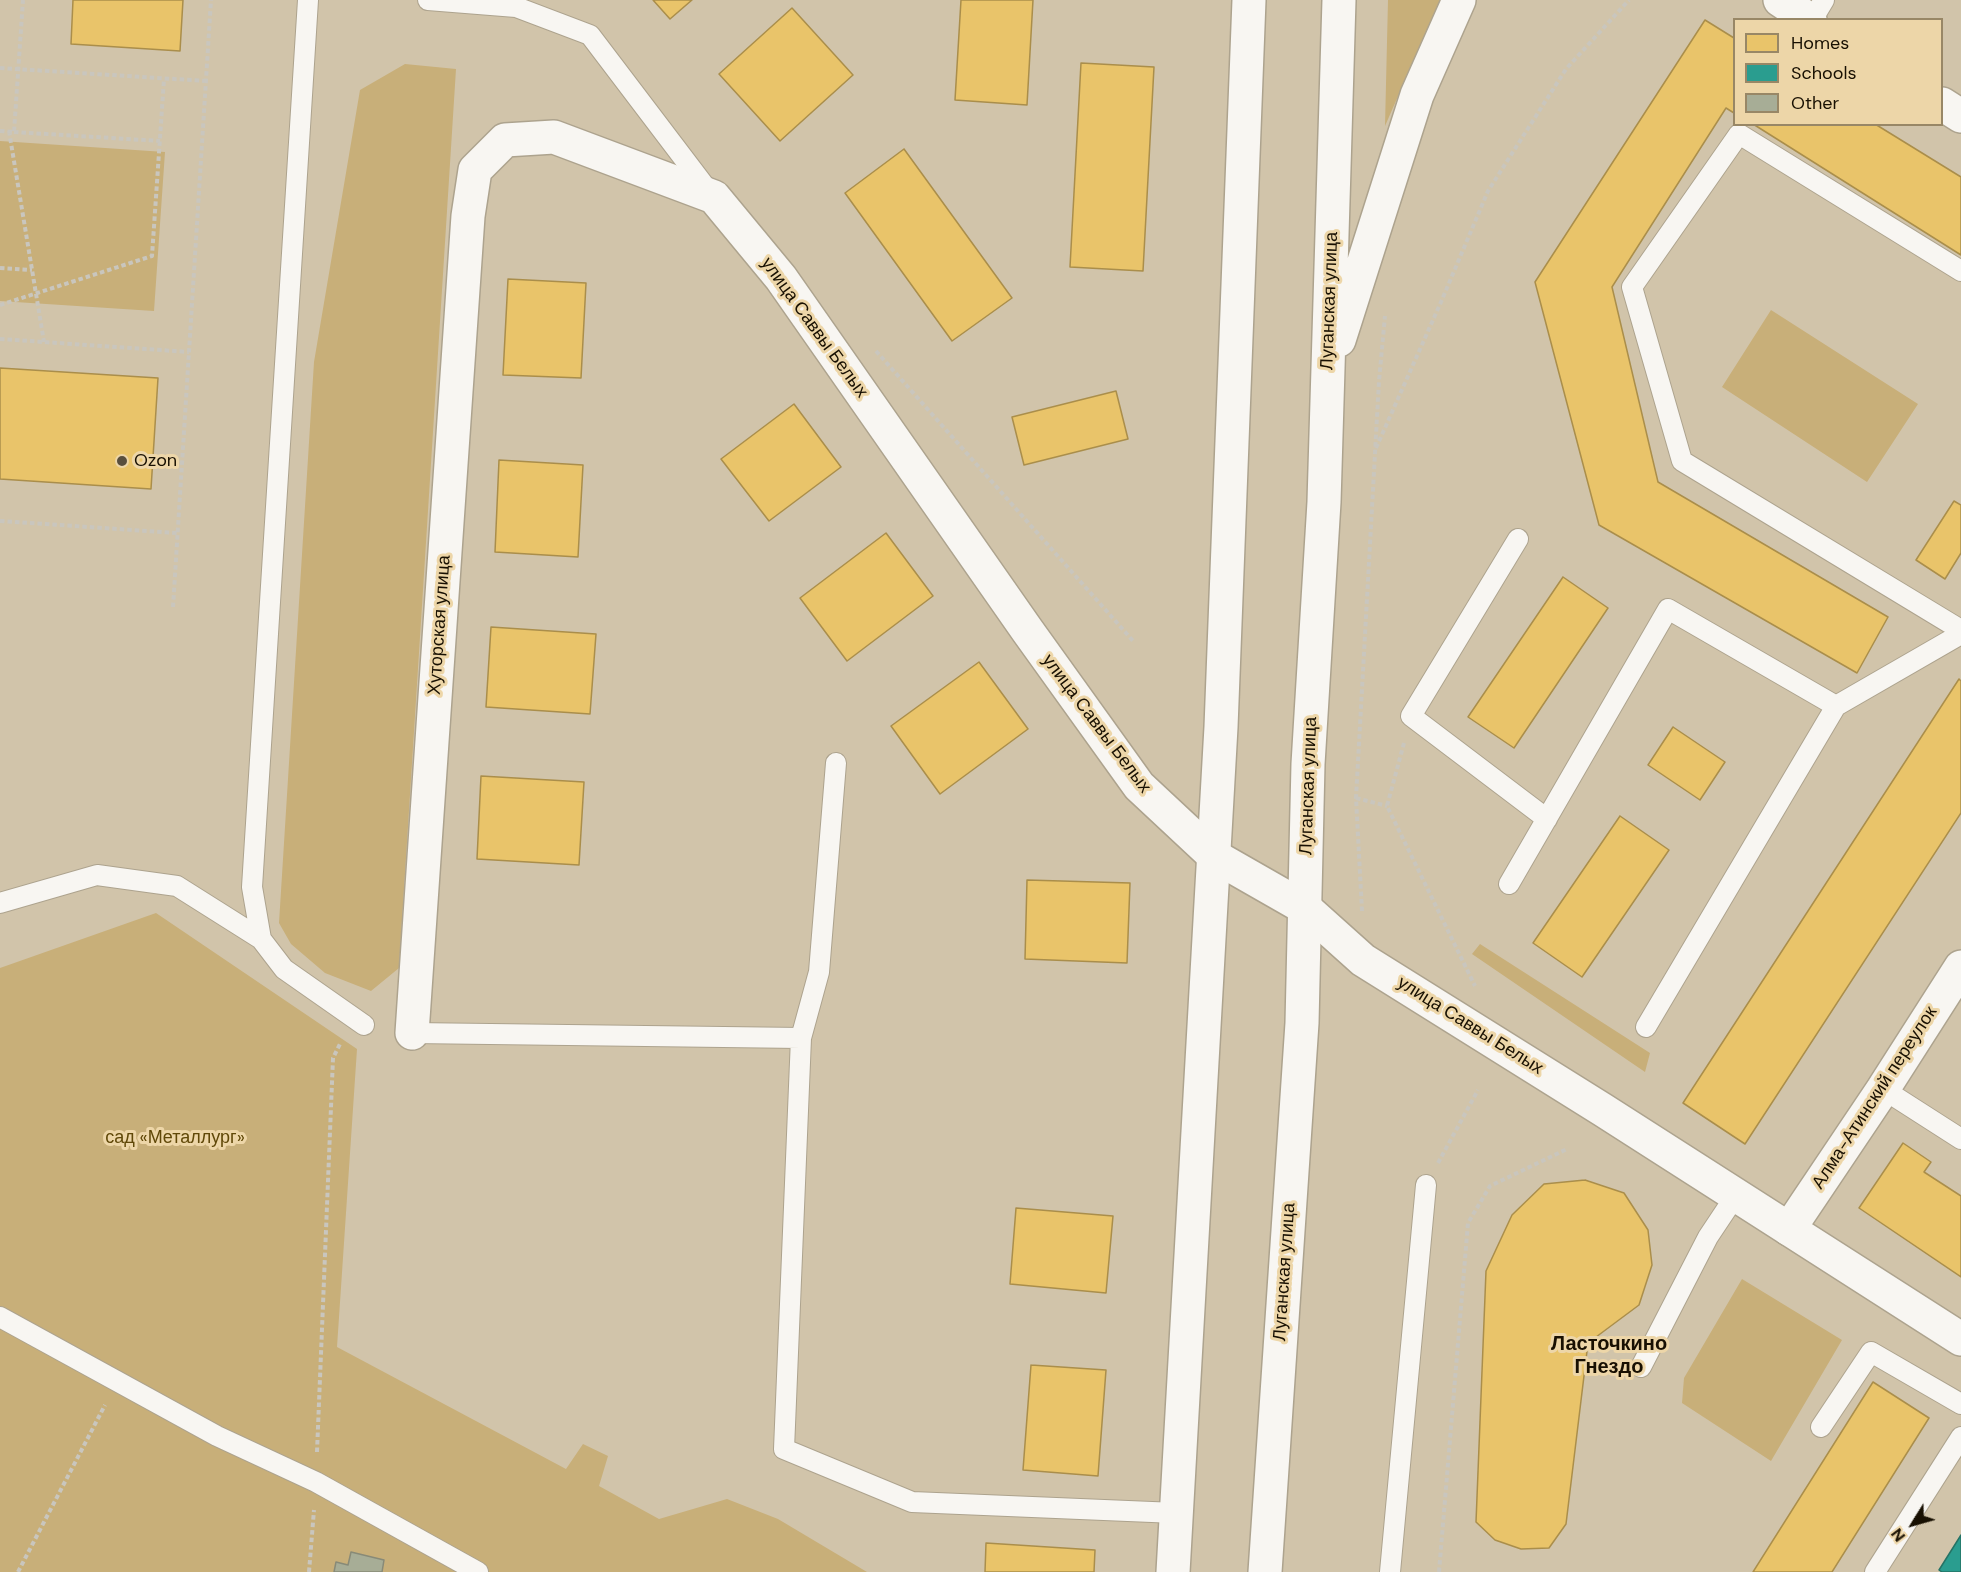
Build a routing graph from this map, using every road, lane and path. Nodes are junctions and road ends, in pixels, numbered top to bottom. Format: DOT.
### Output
graph roads {
  1 [pos="23,0"];
  2 [pos="211,0"];
  3 [pos="308,0"];
  4 [pos="428,0"];
  5 [pos="1240,0"];
  6 [pos="1249,0"];
  7 [pos="1339,0"];
  8 [pos="1459,0"];
  9 [pos="1629,0"];
  10 [pos="1780,0"];
  11 [pos="1824,0"];
  12 [pos="1808,18"];
  13 [pos="1812,18"];
  14 [pos="0,68"];
  15 [pos="18,69"];
  16 [pos="164,79"];
  17 [pos="206,81"];
  18 [pos="1246,89"];
  19 [pos="1943,105"];
  20 [pos="1961,116"];
  21 [pos="1742,129"];
  22 [pos="0,130"];
  23 [pos="12,131"];
  24 [pos="160,141"];
  25 [pos="714,197"];
  26 [pos="468,216"];
  27 [pos="0,268"];
  28 [pos="32,270"];
  29 [pos="1961,270"];
  30 [pos="36,294"];
  31 [pos="0,305"];
  32 [pos="0,339"];
  33 [pos="44,342"];
  34 [pos="875,350"];
  35 [pos="189,352"];
  36 [pos="1327,379"];
  37 [pos="1379,381"];
  38 [pos="1375,450"];
  39 [pos="0,521"];
  40 [pos="177,533"];
  41 [pos="1518,539"];
  42 [pos="173,607"];
  43 [pos="1961,632"];
  44 [pos="1134,642"];
  45 [pos="1836,706"];
  46 [pos="1411,716"];
  47 [pos="836,763"];
  48 [pos="1356,798"];
  49 [pos="1387,806"];
  50 [pos="1546,819"];
  51 [pos="1214,856"];
  52 [pos="1509,884"];
  53 [pos="0,903"];
  54 [pos="1305,908"];
  55 [pos="1362,911"];
  56 [pos="261,939"];
  57 [pos="1961,967"];
  58 [pos="1475,986"];
  59 [pos="364,1025"];
  60 [pos="1646,1027"];
  61 [pos="412,1033"];
  62 [pos="801,1038"];
  63 [pos="1883,1089"];
  64 [pos="1478,1090"];
  65 [pos="1961,1139"];
  66 [pos="1567,1149"];
  67 [pos="1426,1185"];
  68 [pos="1736,1195"];
  69 [pos="1789,1229"];
  70 [pos="0,1317"];
  71 [pos="1961,1339"];
  72 [pos="1641,1367"];
  73 [pos="117,1381"];
  74 [pos="1961,1404"];
  75 [pos="1821,1427"];
  76 [pos="1961,1437"];
  77 [pos="316,1482"];
  78 [pos="1176,1513"];
  79 [pos="18,1572"];
  80 [pos="309,1572"];
  81 [pos="478,1572"];
  82 [pos="1173,1572"];
  83 [pos="1265,1572"];
  84 [pos="1390,1572"];
  85 [pos="1439,1572"];
  86 [pos="1875,1572"];
  1 -- 15 [label="path"];
  2 -- 17 [label="path"];
  3 -- 56 [label="lane"];
  4 -- 25 [label="lane"];
  5 -- 18 [label="main road"];
  6 -- 18 [label="main road"];
  7 -- 36 [label="main road, Луганская улица"];
  8 -- 36 [label="main road"];
  9 -- 38 [label="path"];
  10 -- 12 [label="main road"];
  11 -- 13 [label="lane"];
  14 -- 15 [label="path"];
  15 -- 16 [label="path"];
  15 -- 23 [label="path"];
  16 -- 17 [label="path"];
  16 -- 24 [label="path"];
  17 -- 35 [label="path"];
  18 -- 51 [label="main road"];
  19 -- 20 [label="main road"];
  21 -- 29 [label="lane"];
  21 -- 43 [label="lane"];
  22 -- 23 [label="path"];
  23 -- 24 [label="path"];
  23 -- 28 [label="path"];
  24 -- 30 [label="path"];
  25 -- 26 [label="main road, улица Саввы Белых"];
  25 -- 51 [label="main road, улица Саввы Белых"];
  26 -- 61 [label="main road, Хуторская улица"];
  27 -- 28 [label="path"];
  28 -- 30 [label="path"];
  30 -- 31 [label="path"];
  30 -- 33 [label="path"];
  32 -- 33 [label="path"];
  33 -- 35 [label="path"];
  34 -- 44 [label="path"];
  35 -- 40 [label="path"];
  36 -- 54 [label="main road, Луганская улица"];
  37 -- 38 [label="path"];
  38 -- 48 [label="path"];
  39 -- 40 [label="path"];
  40 -- 42 [label="path"];
  41 -- 46 [label="lane"];
  43 -- 45 [label="lane"];
  45 -- 50 [label="lane"];
  45 -- 60 [label="lane"];
  46 -- 49 [label="path"];
  46 -- 50 [label="lane"];
  47 -- 62 [label="lane"];
  48 -- 49 [label="path"];
  48 -- 55 [label="path"];
  49 -- 58 [label="path"];
  50 -- 52 [label="lane"];
  51 -- 54 [label="main road, улица Саввы Белых"];
  51 -- 78 [label="main road"];
  53 -- 56 [label="lane"];
  54 -- 68 [label="main road, улица Саввы Белых"];
  54 -- 83 [label="main road, Луганская улица"];
  56 -- 59 [label="lane"];
  57 -- 63 [label="main road, Алма-Атинский переулок"];
  59 -- 77 [label="path"];
  61 -- 62 [label="lane"];
  62 -- 78 [label="lane"];
  63 -- 65 [label="lane"];
  63 -- 69 [label="main road, Алма-Атинский переулок"];
  64 -- 67 [label="path"];
  66 -- 85 [label="path"];
  67 -- 84 [label="lane"];
  68 -- 69 [label="main road, улица Саввы Белых"];
  68 -- 72 [label="lane"];
  69 -- 71 [label="main road, улица Саввы Белых"];
  70 -- 73 [label="lane"];
  73 -- 77 [label="lane"];
  73 -- 79 [label="path"];
  74 -- 75 [label="lane"];
  76 -- 86 [label="lane"];
  77 -- 80 [label="path"];
  77 -- 81 [label="lane"];
  78 -- 82 [label="main road"];
}
